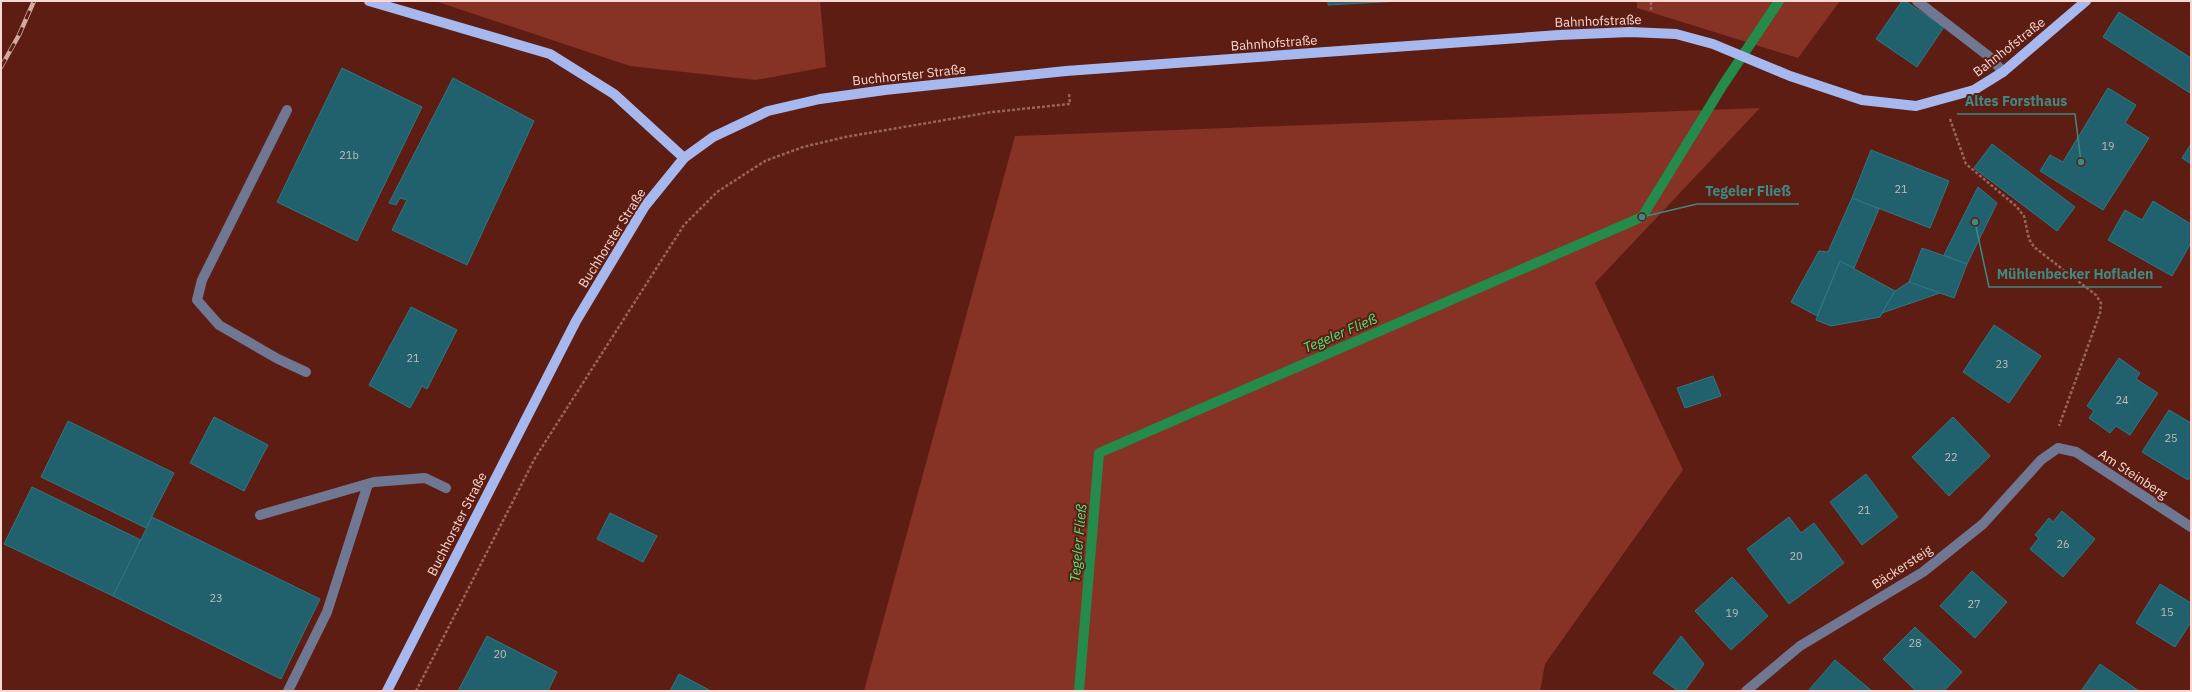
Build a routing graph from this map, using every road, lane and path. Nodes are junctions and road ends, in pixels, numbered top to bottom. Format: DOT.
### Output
graph roads {
  1 [pos="369,1"];
  2 [pos="1917,1"];
  3 [pos="2086,1"];
  4 [pos="1066,71"];
  5 [pos="2003,72"];
  6 [pos="1943,100"];
  7 [pos="287,110"];
  8 [pos="684,158"];
  9 [pos="306,372"];
  10 [pos="2058,448"];
  11 [pos="368,484"];
  12 [pos="446,488"];
  13 [pos="260,515"];
  14 [pos="2191,527"];
  15 [pos="296,675"];
  16 [pos="279,691"];
  17 [pos="288,691"];
  18 [pos="387,691"];
  19 [pos="416,691"];
  20 [pos="1746,691"];
  1 -- 8 [label="main road"];
  2 -- 5 [label="street"];
  3 -- 5 [label="main road, Bahnhofstraße"];
  4 -- 6 [label="main road, Bahnhofstraße"];
  4 -- 8 [label="main road, Buchhorster Straße"];
  4 -- 19 [label="path"];
  5 -- 6 [label="main road, Bahnhofstraße"];
  6 -- 10 [label="path"];
  7 -- 9 [label="street"];
  8 -- 18 [label="main road, Buchhorster Straße"];
  10 -- 14 [label="street, Am Steinberg"];
  10 -- 20 [label="street, Bäckersteig"];
  11 -- 12 [label="street"];
  11 -- 13 [label="street"];
  11 -- 15 [label="street"];
  15 -- 16 [label="street"];
  15 -- 17 [label="street"];
}
